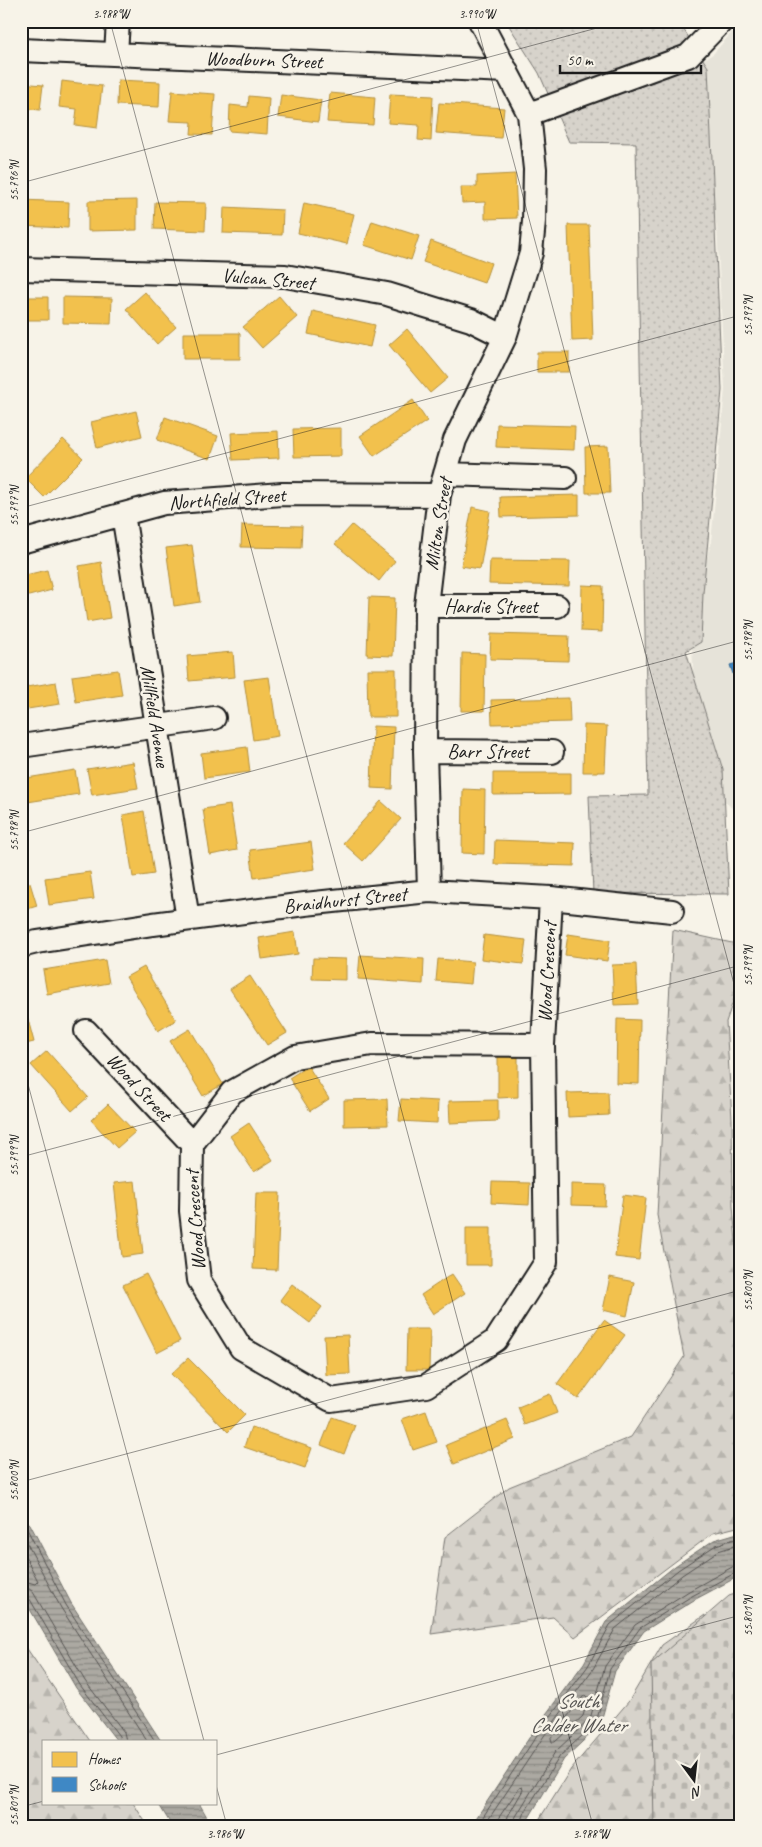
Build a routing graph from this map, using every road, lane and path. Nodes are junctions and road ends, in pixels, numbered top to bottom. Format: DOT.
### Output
graph roads {
  1 [pos="118,21"];
  2 [pos="480,21"];
  3 [pos="722,21"];
  4 [pos="21,50"];
  5 [pos="116,54"];
  6 [pos="507,71"];
  7 [pos="529,114"];
  8 [pos="21,269"];
  9 [pos="505,337"];
  10 [pos="564,478"];
  11 [pos="442,484"];
  12 [pos="123,514"];
  13 [pos="21,542"];
  14 [pos="426,606"];
  15 [pos="557,606"];
  16 [pos="214,718"];
  17 [pos="157,726"];
  18 [pos="21,746"];
  19 [pos="425,751"];
  20 [pos="552,752"];
  21 [pos="429,891"];
  22 [pos="551,898"];
  23 [pos="672,911"];
  24 [pos="188,920"];
  25 [pos="21,946"];
  26 [pos="86,1031"];
  27 [pos="543,1045"];
  28 [pos="192,1144"];
  1 -- 5 [label="street"];
  2 -- 6 [label="street, Milton Street"];
  3 -- 7 [label="street"];
  4 -- 5 [label="street, Woodburn Street"];
  5 -- 6 [label="street, Woodburn Street"];
  6 -- 7 [label="street, Milton Street"];
  7 -- 9 [label="street, Milton Street"];
  8 -- 9 [label="street, Vulcan Street"];
  9 -- 11 [label="street, Milton Street"];
  10 -- 11 [label="street, Northfield Street"];
  11 -- 12 [label="street, Northfield Street"];
  11 -- 14 [label="street, Milton Street"];
  12 -- 13 [label="street, Northfield Street"];
  12 -- 17 [label="street, Millfield Avenue"];
  14 -- 15 [label="street, Hardie Street"];
  14 -- 19 [label="street, Milton Street"];
  16 -- 17 [label="street"];
  17 -- 18 [label="street"];
  17 -- 24 [label="street, Millfield Avenue"];
  19 -- 20 [label="street, Barr Street"];
  19 -- 21 [label="street, Milton Street"];
  21 -- 22 [label="street, Braidhurst Street"];
  21 -- 24 [label="street, Braidhurst Street"];
  22 -- 23 [label="street, Braidhurst Street"];
  22 -- 27 [label="street, Wood Crescent"];
  24 -- 25 [label="street, Braidhurst Street"];
  26 -- 28 [label="street, Wood Street"];
  27 -- 28 [label="street, Wood Crescent"];
  27 -- 28 [label="street, Wood Crescent"];
}
